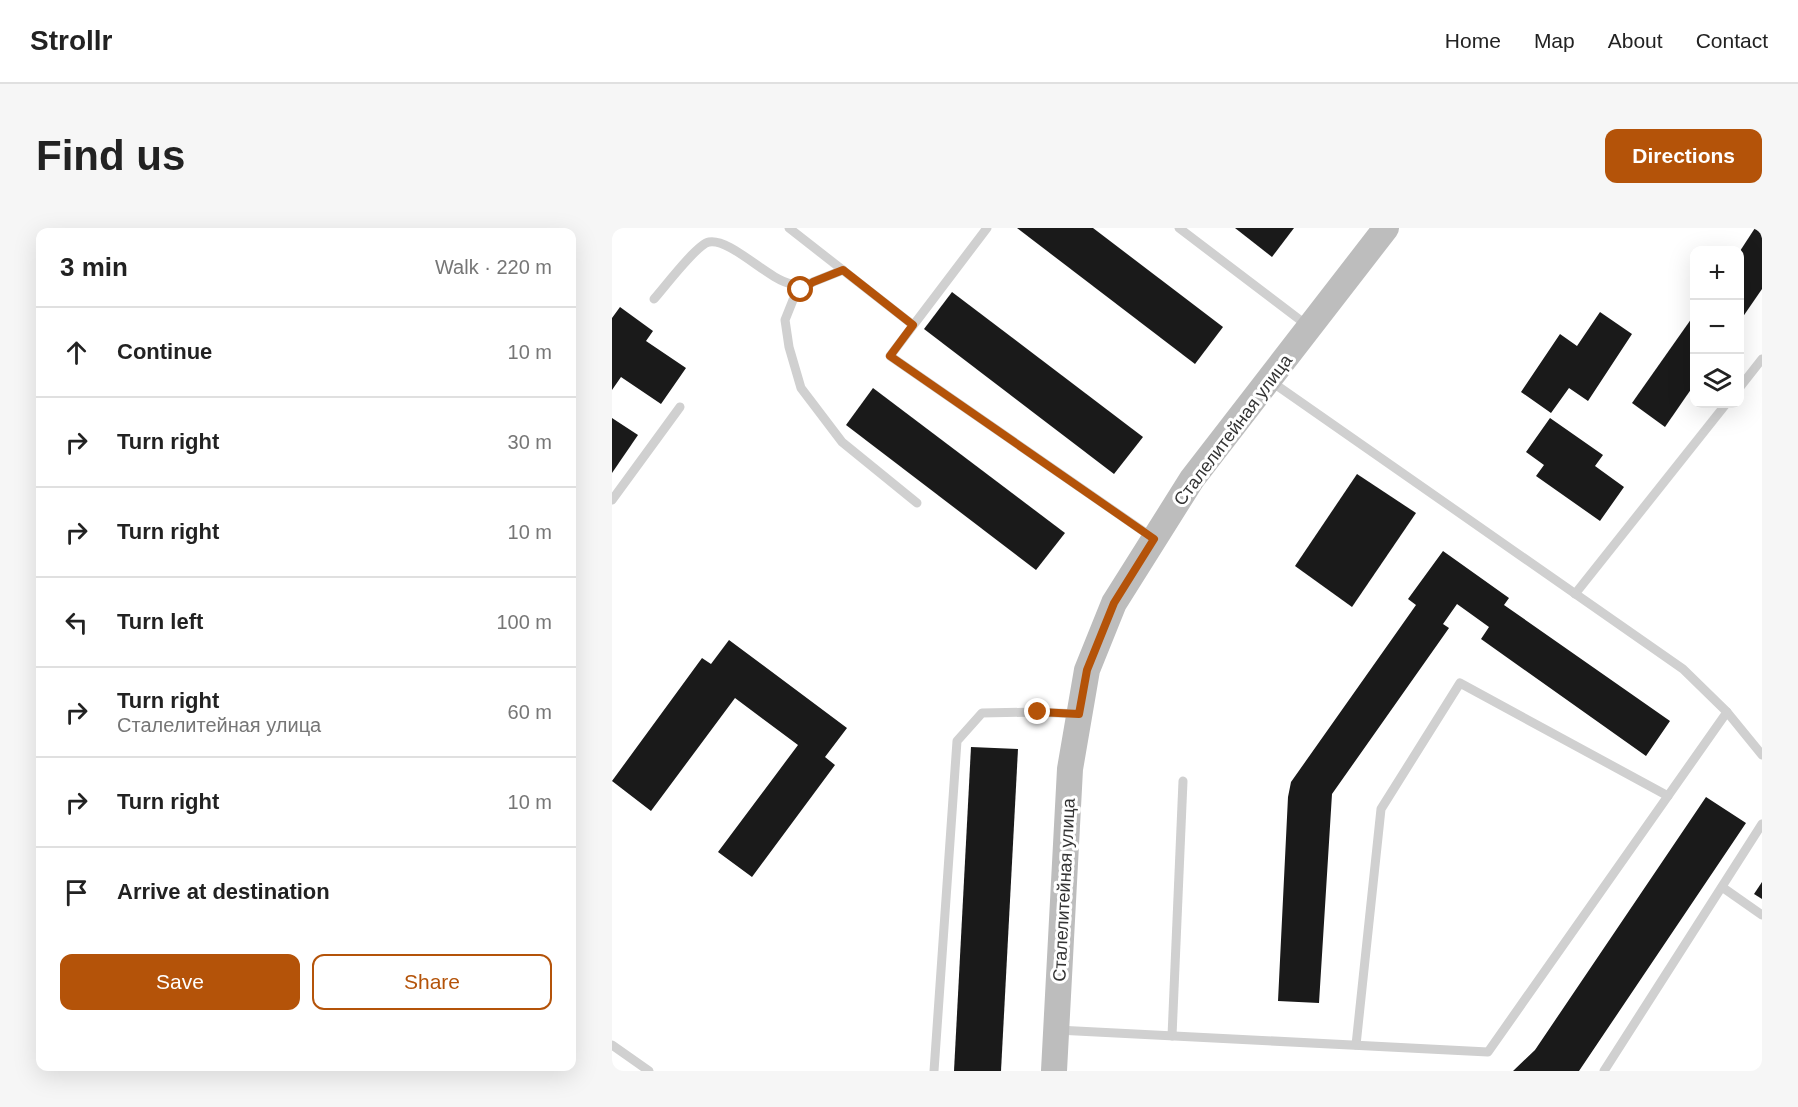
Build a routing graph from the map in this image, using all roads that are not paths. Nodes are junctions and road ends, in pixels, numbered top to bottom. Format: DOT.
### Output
graph roads {
  1 [pos="789,228"];
  2 [pos="987,228"];
  3 [pos="1179,228"];
  4 [pos="1386,228"];
  5 [pos="843,270"];
  6 [pos="813,282"];
  7 [pos="654,299"];
  8 [pos="913,325"];
  9 [pos="1310,328"];
  10 [pos="1762,358"];
  11 [pos="1269,380"];
  12 [pos="1744,382"];
  13 [pos="680,407"];
  14 [pos="1723,408"];
  15 [pos="612,500"];
  16 [pos="917,503"];
  17 [pos="1154,539"];
  18 [pos="1575,594"];
  19 [pos="1727,712"];
  20 [pos="1079,714"];
  21 [pos="1762,755"];
  22 [pos="1183,781"];
  23 [pos="1668,795"];
  24 [pos="1762,824"];
  25 [pos="1722,887"];
  26 [pos="1762,915"];
  27 [pos="1057,1030"];
  28 [pos="1172,1036"];
  29 [pos="612,1045"];
  30 [pos="1356,1045"];
  31 [pos="649,1071"];
  32 [pos="934,1071"];
  33 [pos="1054,1071"];
  34 [pos="1604,1071"];
  1 -- 5 [label="lane"];
  2 -- 8 [label="lane"];
  3 -- 9 [label="lane"];
  4 -- 9 [label="street, Сталелитейная улица"];
  5 -- 6 [label="lane"];
  5 -- 8 [label="lane"];
  6 -- 7 [label="lane"];
  6 -- 16 [label="lane"];
  8 -- 17 [label="lane"];
  9 -- 11 [label="street, Сталелитейная улица"];
  10 -- 12 [label="lane"];
  11 -- 17 [label="street, Сталелитейная улица"];
  11 -- 18 [label="lane"];
  13 -- 15 [label="lane"];
  14 -- 18 [label="lane"];
  17 -- 20 [label="street, Сталелитейная улица"];
  18 -- 19 [label="lane"];
  19 -- 21 [label="lane"];
  19 -- 23 [label="lane"];
  20 -- 27 [label="street, Сталелитейная улица"];
  20 -- 32 [label="lane"];
  22 -- 28 [label="lane"];
  23 -- 30 [label="lane"];
  23 -- 30 [label="lane"];
  24 -- 25 [label="lane"];
  25 -- 26 [label="lane"];
  25 -- 34 [label="lane"];
  27 -- 28 [label="lane"];
  27 -- 33 [label="street, Сталелитейная улица"];
  28 -- 30 [label="lane"];
  29 -- 31 [label="lane"];
}
